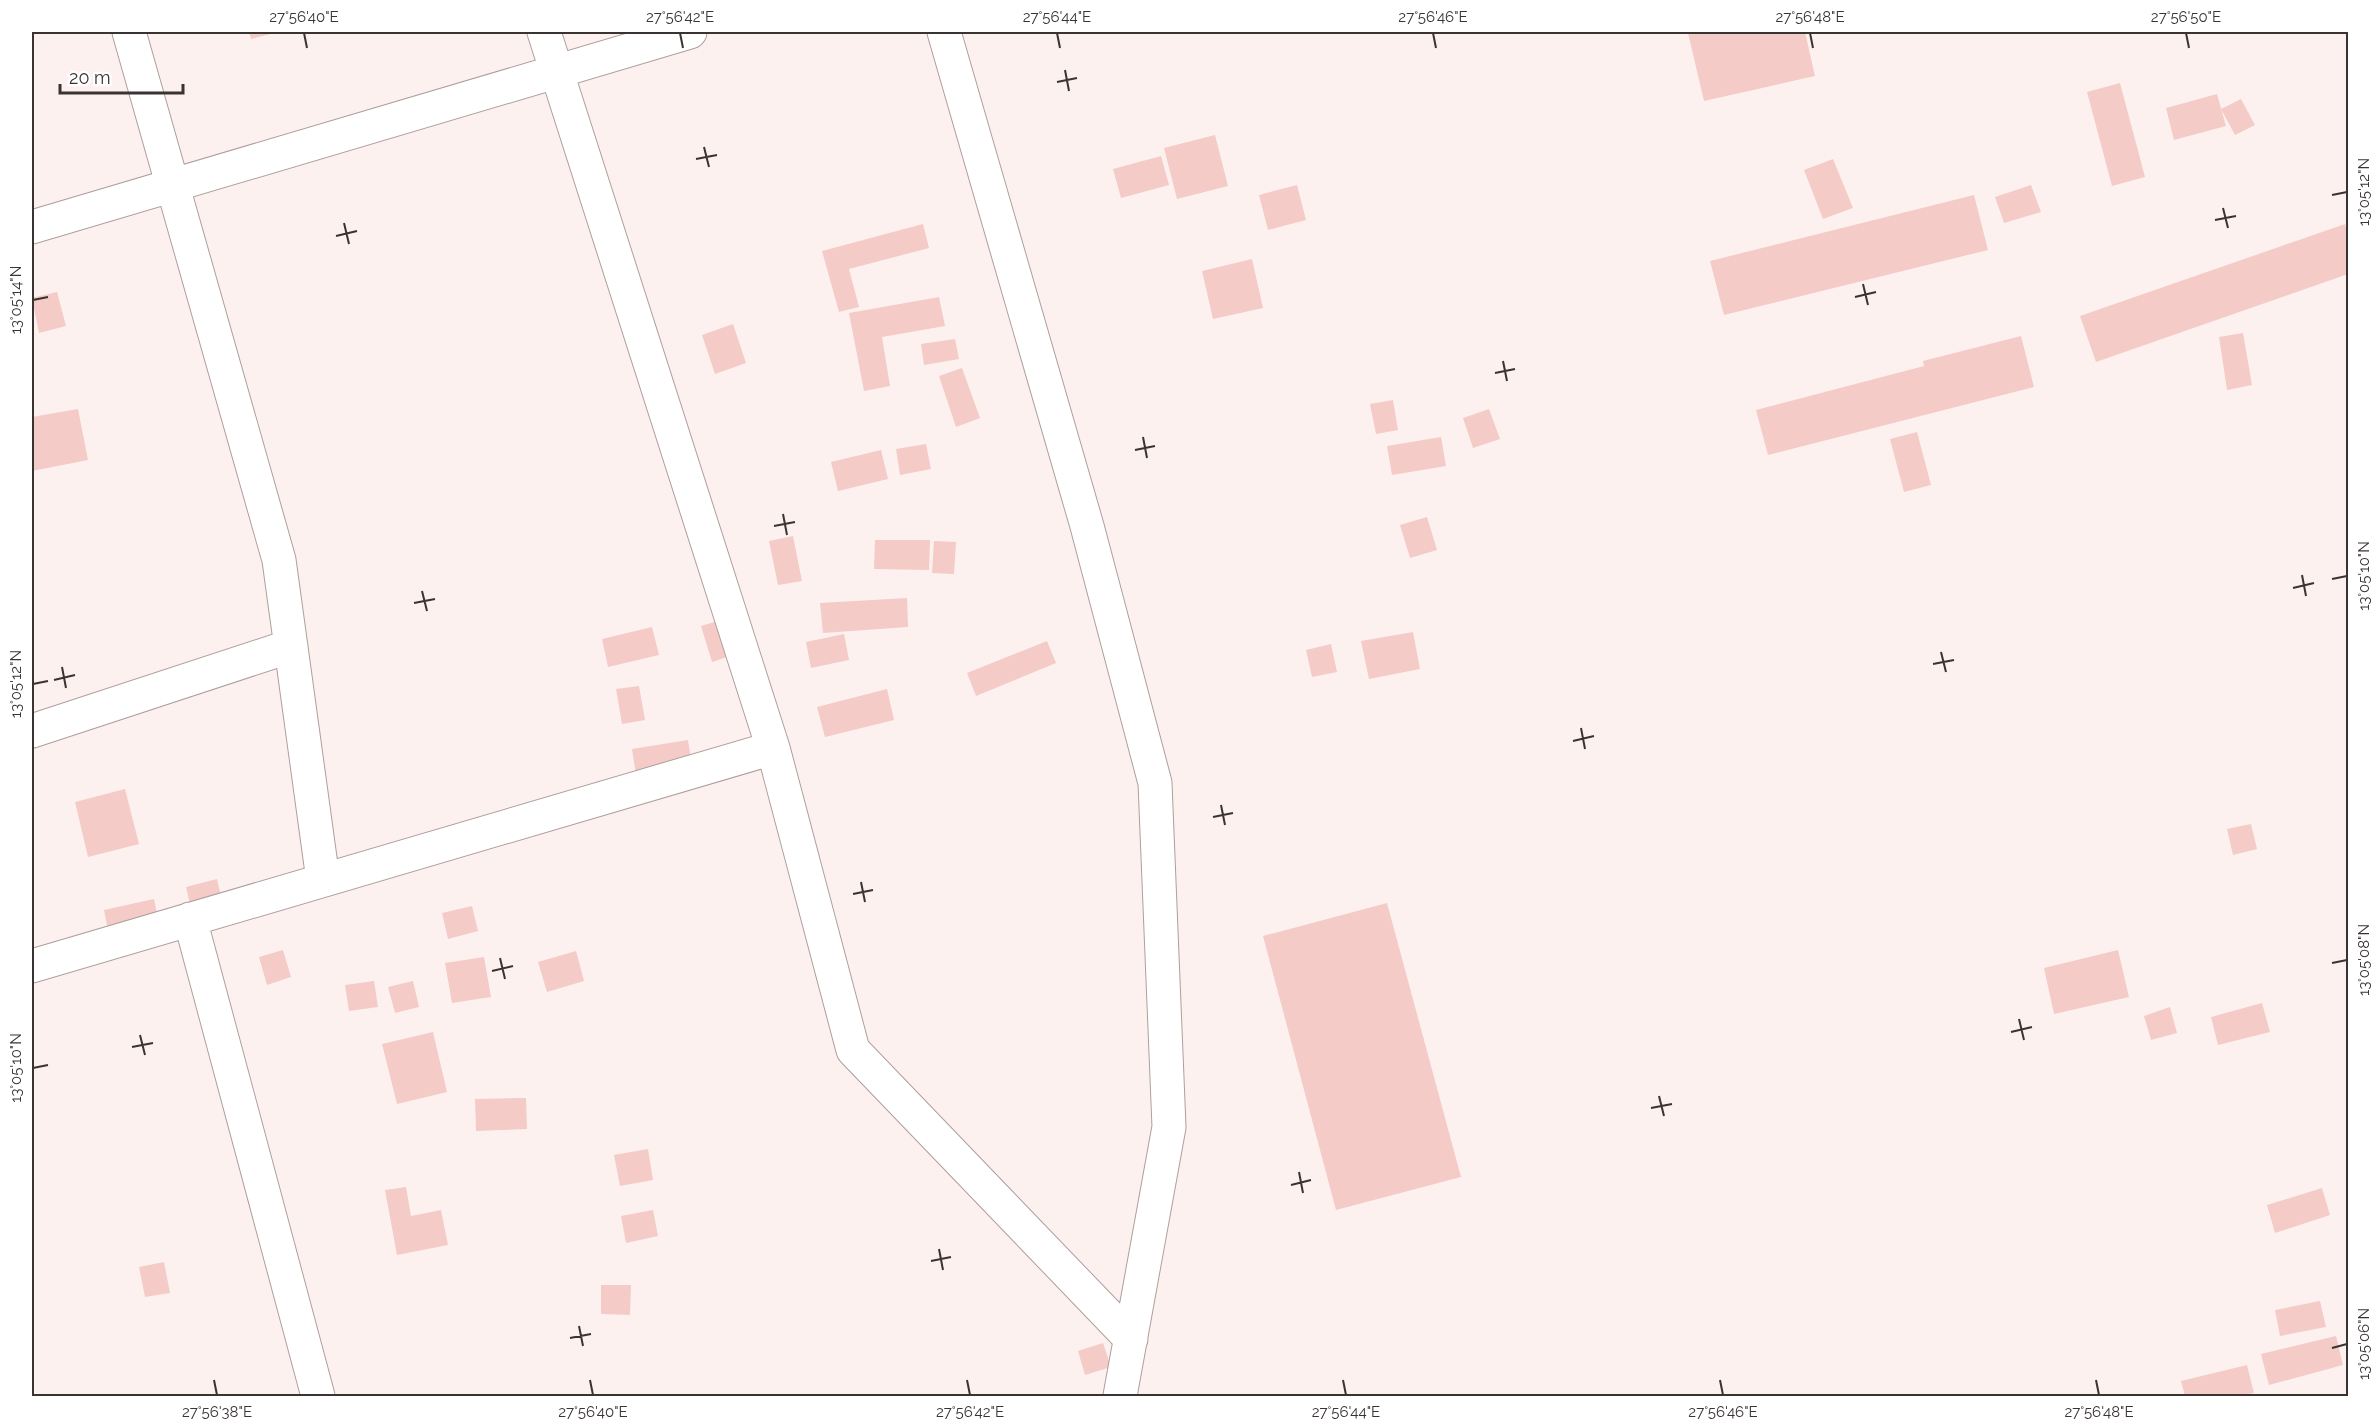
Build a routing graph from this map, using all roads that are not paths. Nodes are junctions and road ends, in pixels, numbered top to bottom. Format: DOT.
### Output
graph roads {
  1 [pos="129,32"];
  2 [pos="544,32"];
  3 [pos="690,32"];
  4 [pos="944,32"];
  5 [pos="556,72"];
  6 [pos="172,185"];
  7 [pos="32,227"];
  8 [pos="291,646"];
  9 [pos="32,731"];
  10 [pos="773,748"];
  11 [pos="323,880"];
  12 [pos="190,919"];
  13 [pos="32,966"];
  14 [pos="1131,1339"];
  15 [pos="318,1396"];
  16 [pos="1120,1396"];
  1 -- 6 [label="street"];
  2 -- 5 [label="street"];
  3 -- 5 [label="street"];
  4 -- 14 [label="street"];
  5 -- 6 [label="street"];
  5 -- 10 [label="street"];
  6 -- 7 [label="street"];
  6 -- 8 [label="street"];
  8 -- 9 [label="street"];
  8 -- 11 [label="street"];
  10 -- 11 [label="street"];
  10 -- 14 [label="street"];
  11 -- 12 [label="street"];
  12 -- 13 [label="street"];
  12 -- 15 [label="street"];
  14 -- 16 [label="street"];
}
